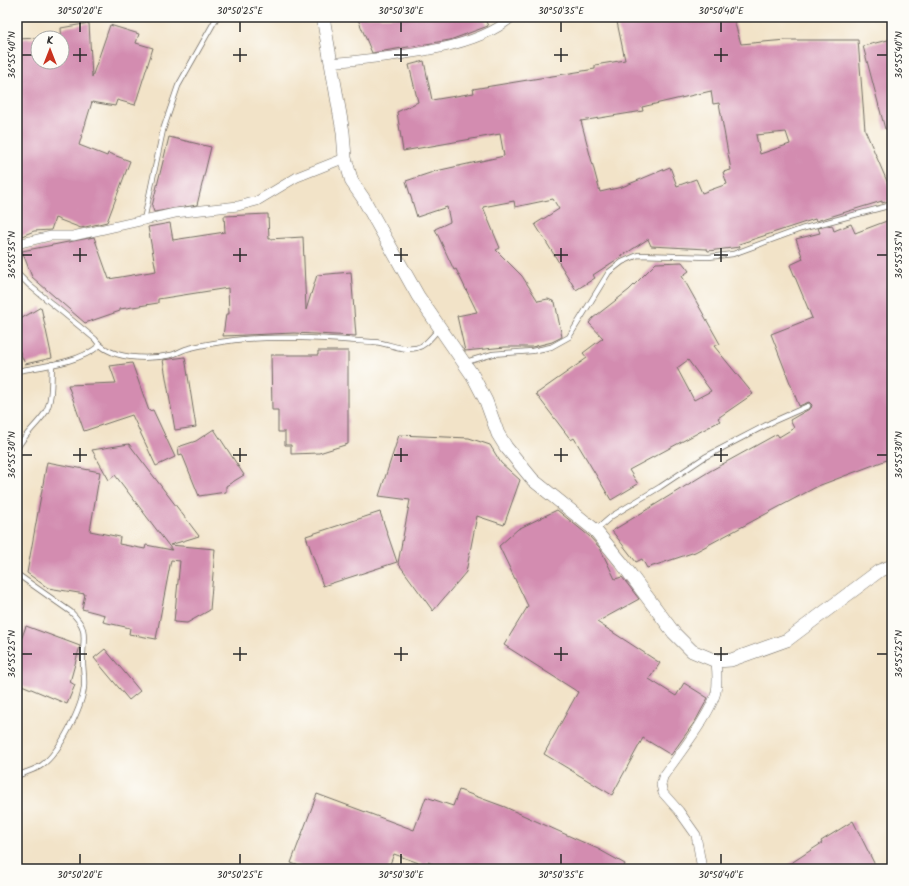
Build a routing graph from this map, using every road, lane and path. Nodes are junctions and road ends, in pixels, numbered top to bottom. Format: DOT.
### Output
graph roads {
  1 [pos="217,17"];
  2 [pos="323,17"];
  3 [pos="512,17"];
  4 [pos="331,63"];
  5 [pos="345,158"];
  6 [pos="892,205"];
  7 [pos="144,220"];
  8 [pos="17,244"];
  9 [pos="17,273"];
  10 [pos="440,328"];
  11 [pos="99,346"];
  12 [pos="464,363"];
  13 [pos="52,364"];
  14 [pos="17,371"];
  15 [pos="808,406"];
  16 [pos="17,450"];
  17 [pos="595,530"];
  18 [pos="892,566"];
  19 [pos="17,574"];
  20 [pos="716,661"];
  21 [pos="17,776"];
  22 [pos="702,869"];
  1 -- 7 [label="lane"];
  2 -- 4 [label="street"];
  3 -- 4 [label="street"];
  4 -- 5 [label="street"];
  5 -- 7 [label="street"];
  5 -- 10 [label="street"];
  6 -- 12 [label="lane"];
  7 -- 8 [label="street"];
  9 -- 11 [label="lane"];
  10 -- 11 [label="lane"];
  10 -- 12 [label="street"];
  11 -- 13 [label="lane"];
  12 -- 17 [label="street"];
  13 -- 14 [label="lane"];
  13 -- 16 [label="lane"];
  15 -- 17 [label="lane"];
  17 -- 20 [label="street"];
  18 -- 20 [label="street"];
  19 -- 21 [label="lane"];
  20 -- 22 [label="street"];
}
